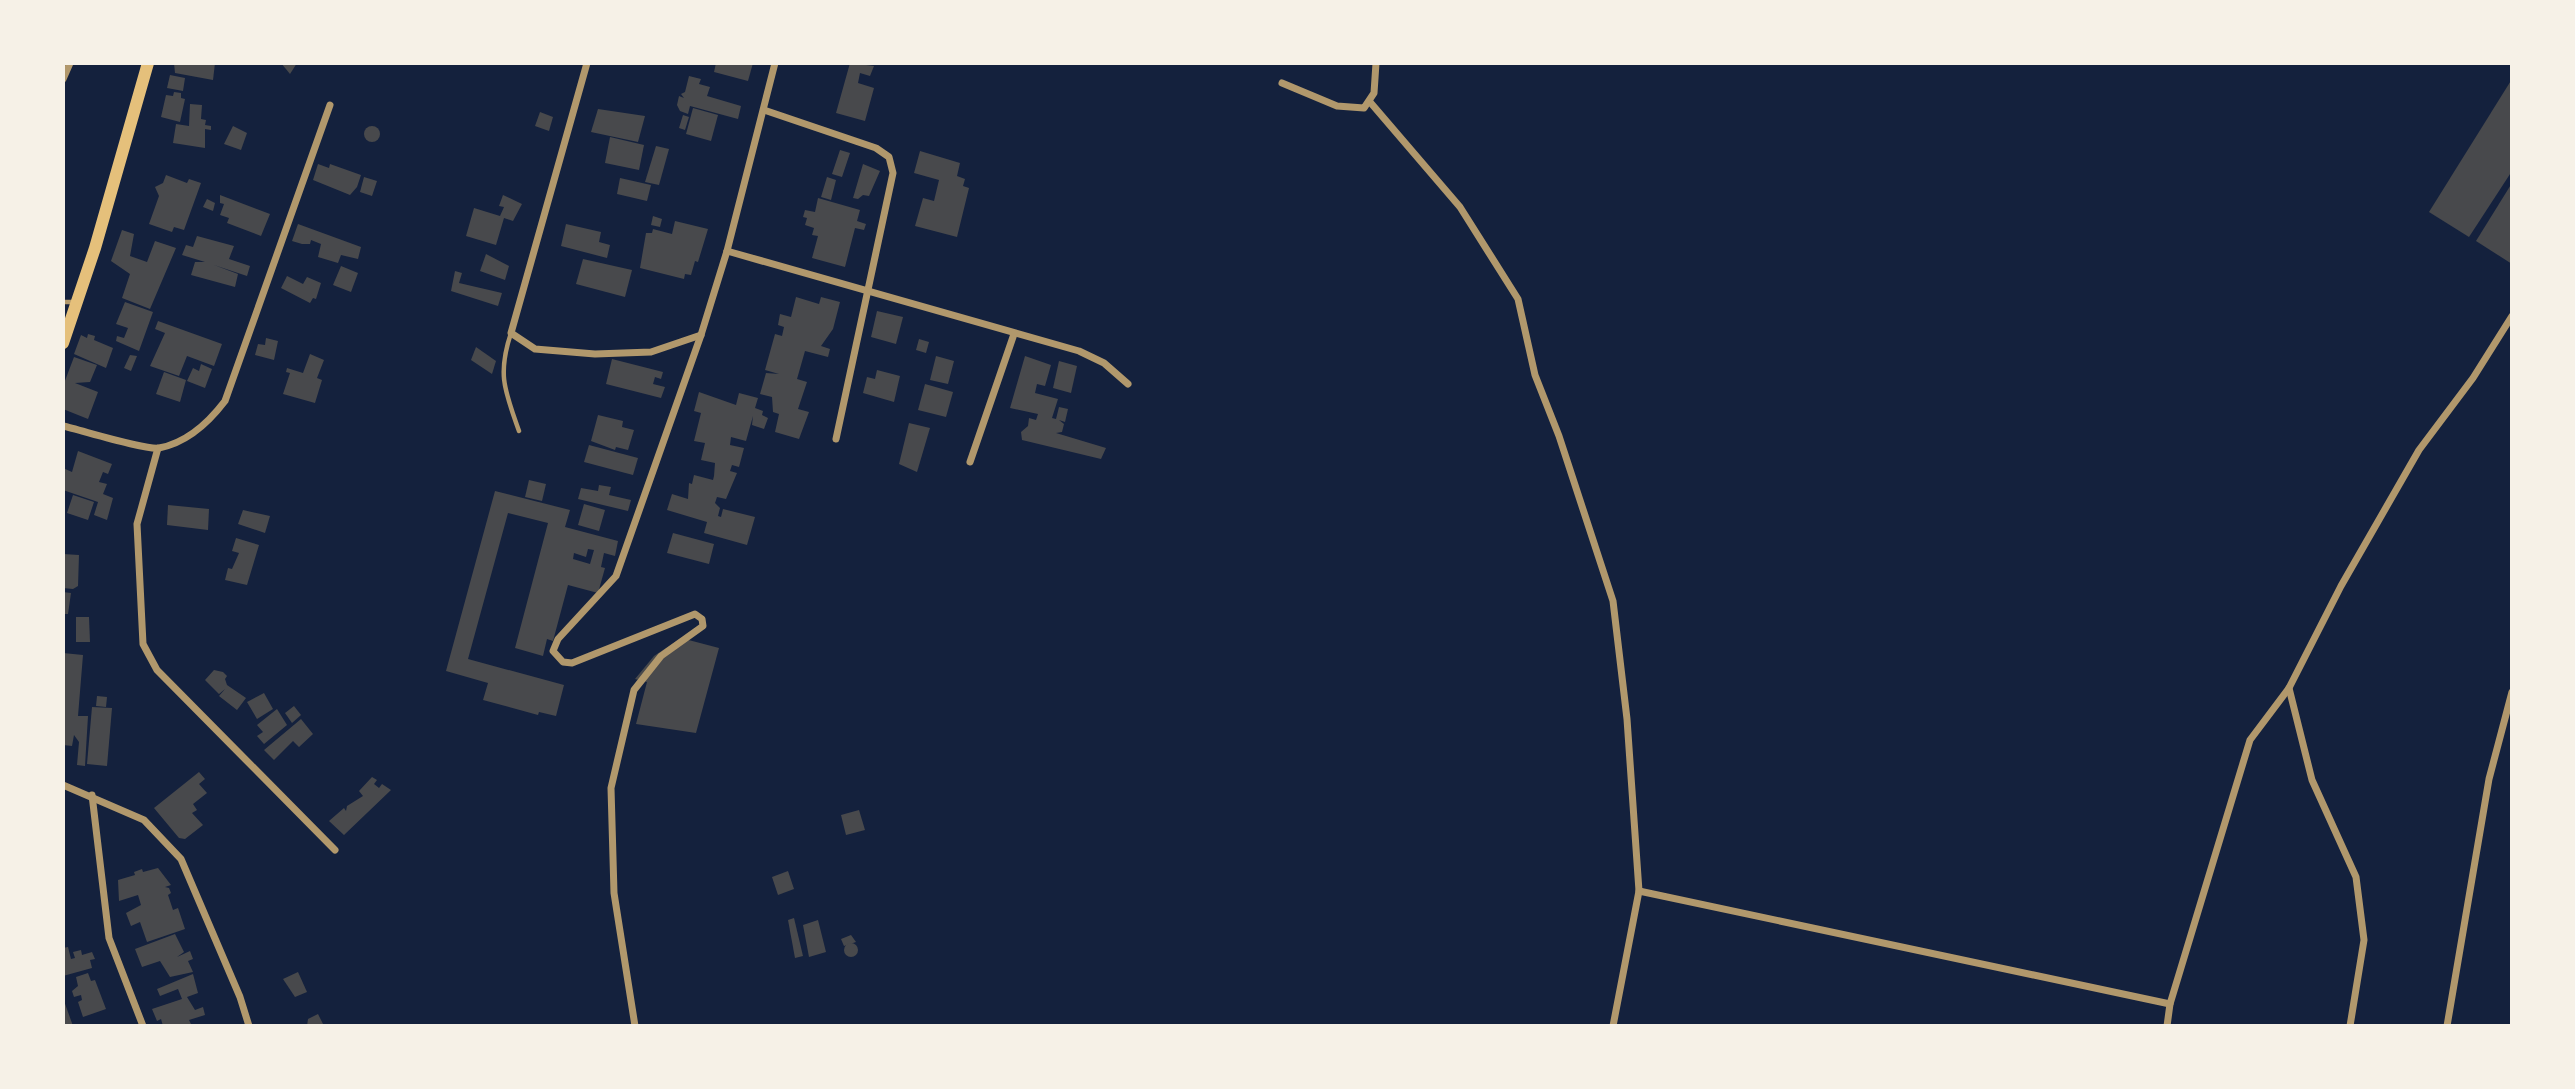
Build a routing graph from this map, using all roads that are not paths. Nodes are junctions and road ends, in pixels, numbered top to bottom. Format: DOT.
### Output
graph roads {
  1 [pos="70,63"];
  2 [pos="148,63"];
  3 [pos="587,63"];
  4 [pos="775,63"];
  5 [pos="1376,63"];
  6 [pos="63,79"];
  7 [pos="1282,83"];
  8 [pos="1370,102"];
  9 [pos="330,106"];
  10 [pos="764,110"];
  11 [pos="727,251"];
  12 [pos="869,292"];
  13 [pos="63,302"];
  14 [pos="77,302"];
  15 [pos="2512,316"];
  16 [pos="511,333"];
  17 [pos="1014,334"];
  18 [pos="701,335"];
  19 [pos="63,343"];
  20 [pos="1128,384"];
  21 [pos="63,426"];
  22 [pos="519,431"];
  23 [pos="836,439"];
  24 [pos="158,448"];
  25 [pos="970,462"];
  26 [pos="2289,688"];
  27 [pos="2512,692"];
  28 [pos="63,785"];
  29 [pos="92,795"];
  30 [pos="335,850"];
  31 [pos="1639,891"];
  32 [pos="2170,1004"];
  33 [pos="143,1026"];
  34 [pos="249,1026"];
  35 [pos="635,1026"];
  36 [pos="1613,1026"];
  37 [pos="2167,1026"];
  38 [pos="2350,1026"];
  39 [pos="2447,1026"];
  1 -- 6 [label="street"];
  2 -- 14 [label="main road"];
  3 -- 16 [label="street"];
  4 -- 10 [label="street"];
  5 -- 8 [label="street"];
  7 -- 8 [label="street"];
  8 -- 31 [label="street"];
  9 -- 24 [label="street"];
  10 -- 11 [label="street"];
  10 -- 12 [label="street"];
  11 -- 12 [label="street"];
  11 -- 18 [label="street"];
  12 -- 17 [label="street"];
  12 -- 23 [label="street"];
  13 -- 14 [label="lane"];
  14 -- 19 [label="main road"];
  15 -- 26 [label="street"];
  16 -- 18 [label="street"];
  16 -- 22 [label="lane"];
  17 -- 20 [label="street"];
  17 -- 25 [label="street"];
  18 -- 35 [label="street"];
  21 -- 24 [label="street"];
  24 -- 30 [label="street"];
  26 -- 32 [label="street"];
  26 -- 38 [label="street"];
  27 -- 39 [label="street"];
  28 -- 29 [label="street"];
  29 -- 33 [label="street"];
  29 -- 34 [label="street"];
  31 -- 32 [label="street"];
  31 -- 36 [label="street"];
  32 -- 37 [label="street"];
}
